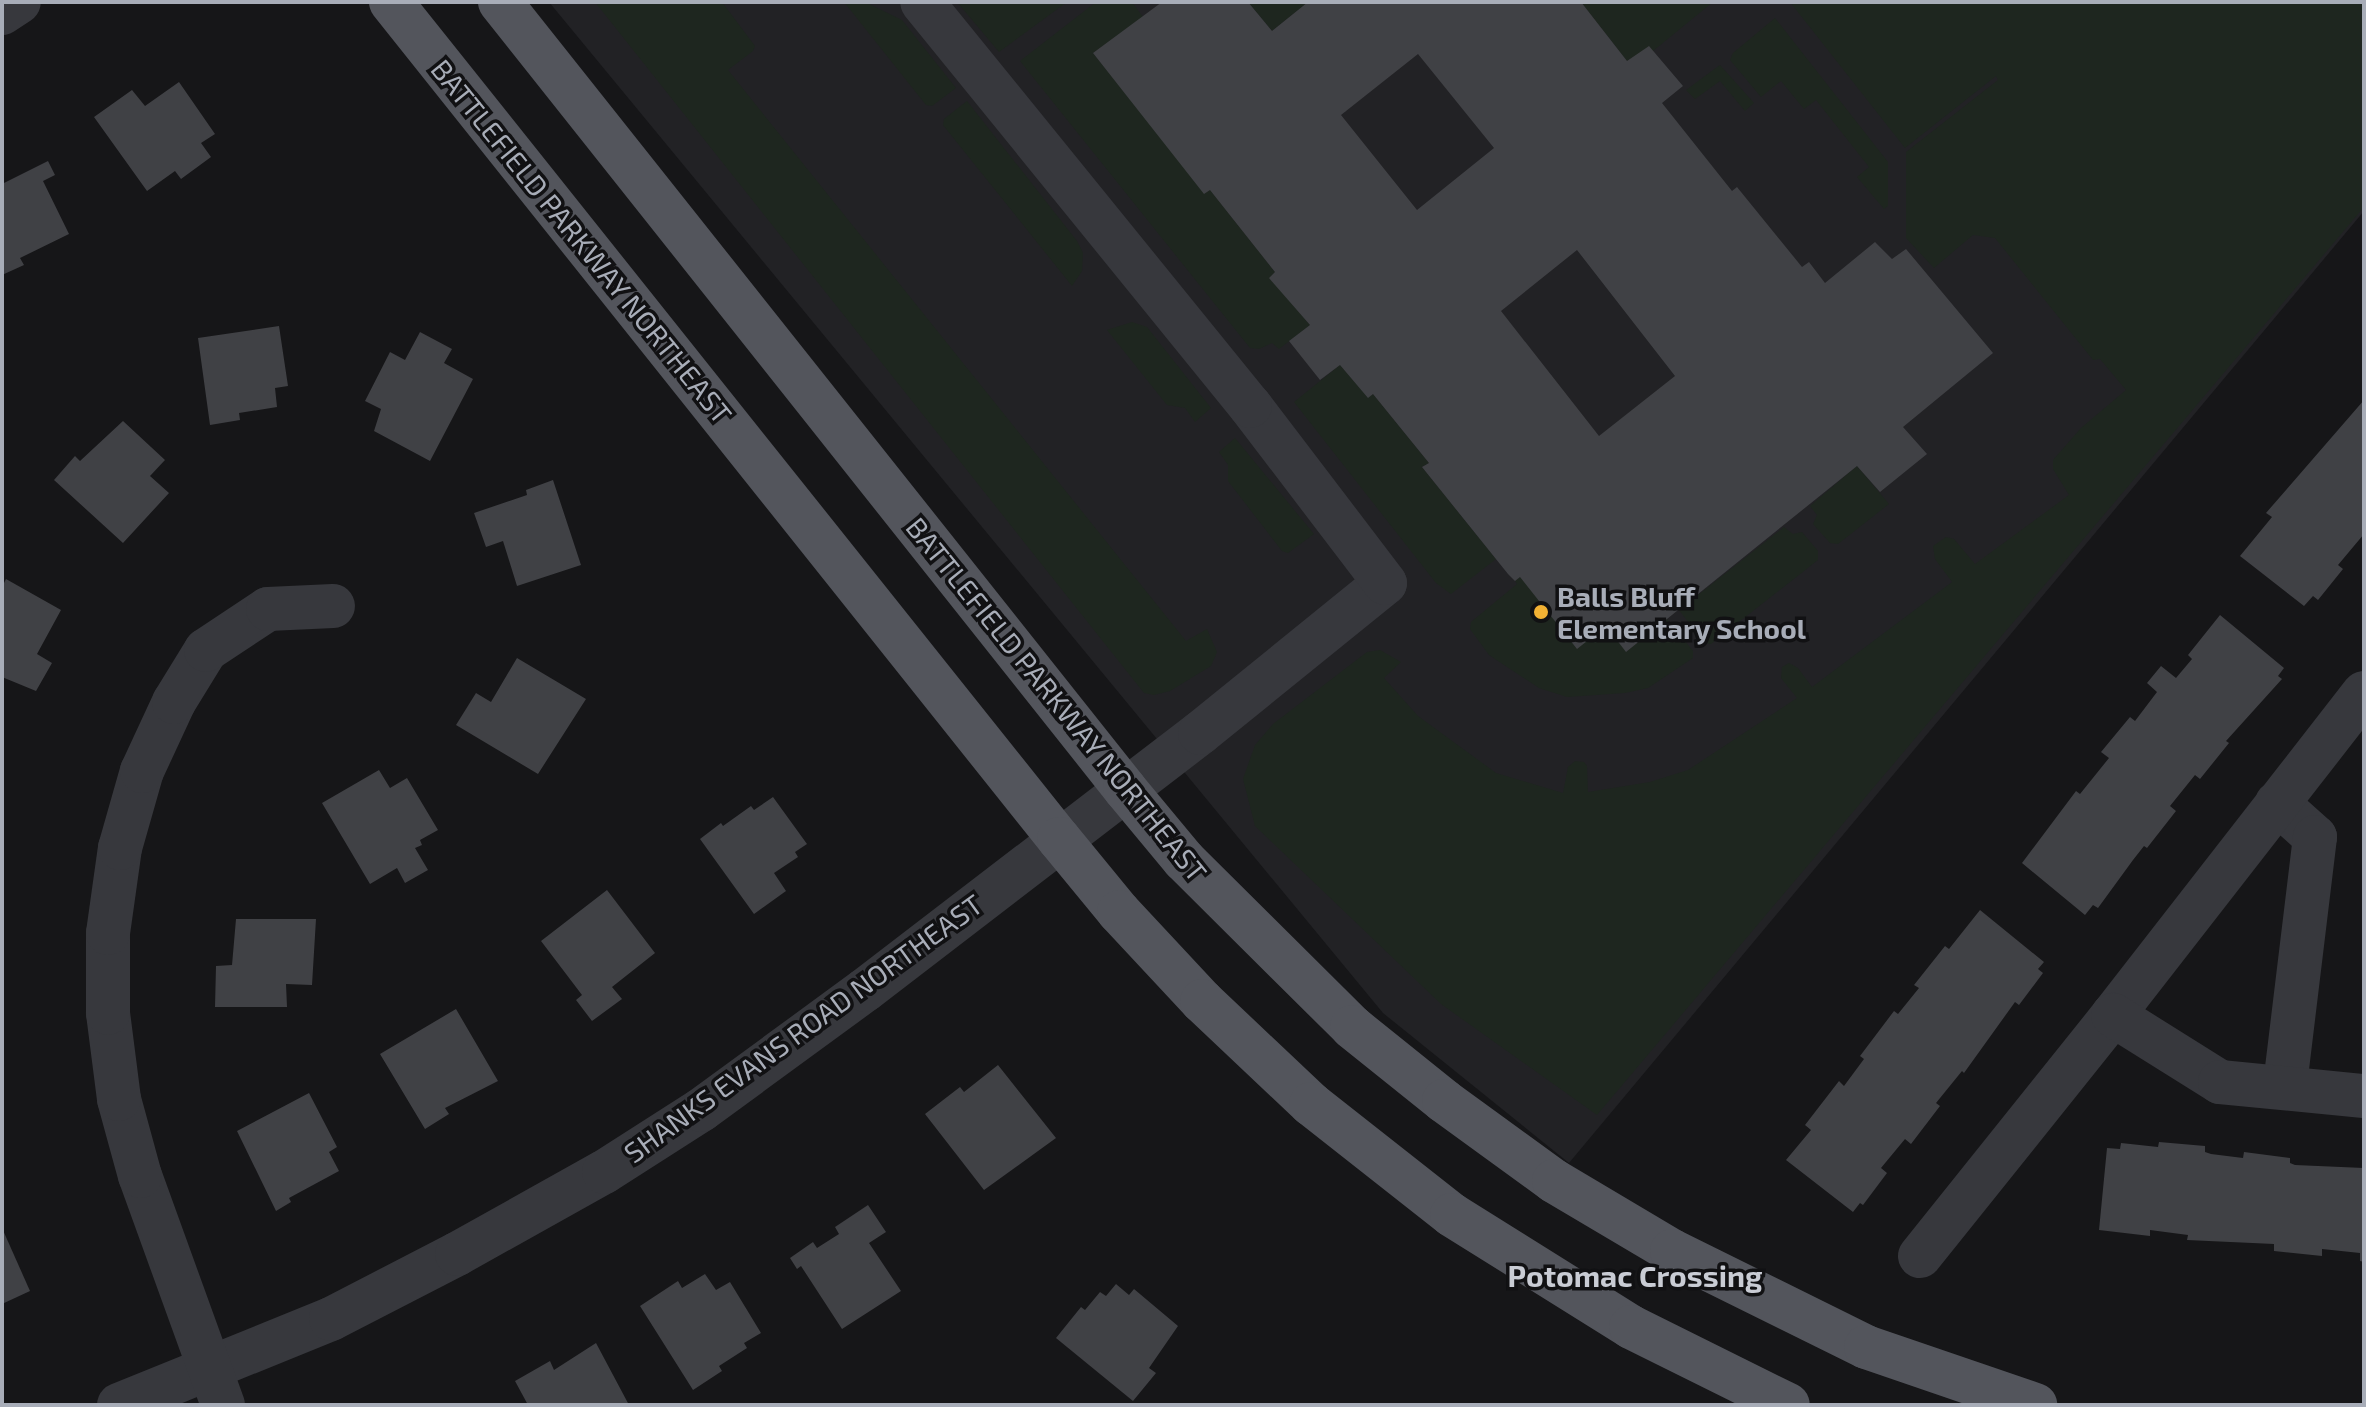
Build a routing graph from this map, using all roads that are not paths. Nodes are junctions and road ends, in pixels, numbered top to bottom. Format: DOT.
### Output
graph roads {
  1 [pos="19,2"];
  2 [pos="391,2"];
  3 [pos="500,2"];
  4 [pos="922,2"];
  5 [pos="2,13"];
  6 [pos="333,606"];
  7 [pos="2364,693"];
  8 [pos="1125,789"];
  9 [pos="2277,803"];
  10 [pos="1059,839"];
  11 [pos="2113,1015"];
  12 [pos="2285,1086"];
  13 [pos="2364,1096"];
  14 [pos="1920,1256"];
  15 [pos="216,1388"];
  16 [pos="119,1405"];
  17 [pos="1788,1405"];
  18 [pos="2035,1405"];
  1 -- 5 [label="street"];
  2 -- 10 [label="main road, BATTLEFIELD PARKWAY NORTHEAST"];
  3 -- 8 [label="main road, BATTLEFIELD PARKWAY NORTHEAST"];
  4 -- 8 [label="street, SHANKS EVANS ROAD NORTHEAST"];
  6 -- 15 [label="street"];
  7 -- 9 [label="street"];
  8 -- 10 [label="street, SHANKS EVANS ROAD NORTHEAST"];
  8 -- 18 [label="main road, BATTLEFIELD PARKWAY NORTHEAST"];
  9 -- 11 [label="street"];
  9 -- 12 [label="street"];
  10 -- 15 [label="street, SHANKS EVANS ROAD NORTHEAST"];
  10 -- 17 [label="main road, BATTLEFIELD PARKWAY NORTHEAST"];
  11 -- 12 [label="street"];
  11 -- 14 [label="street"];
  12 -- 13 [label="street"];
  15 -- 16 [label="street, SHANKS EVANS ROAD NORTHEAST"];
}
